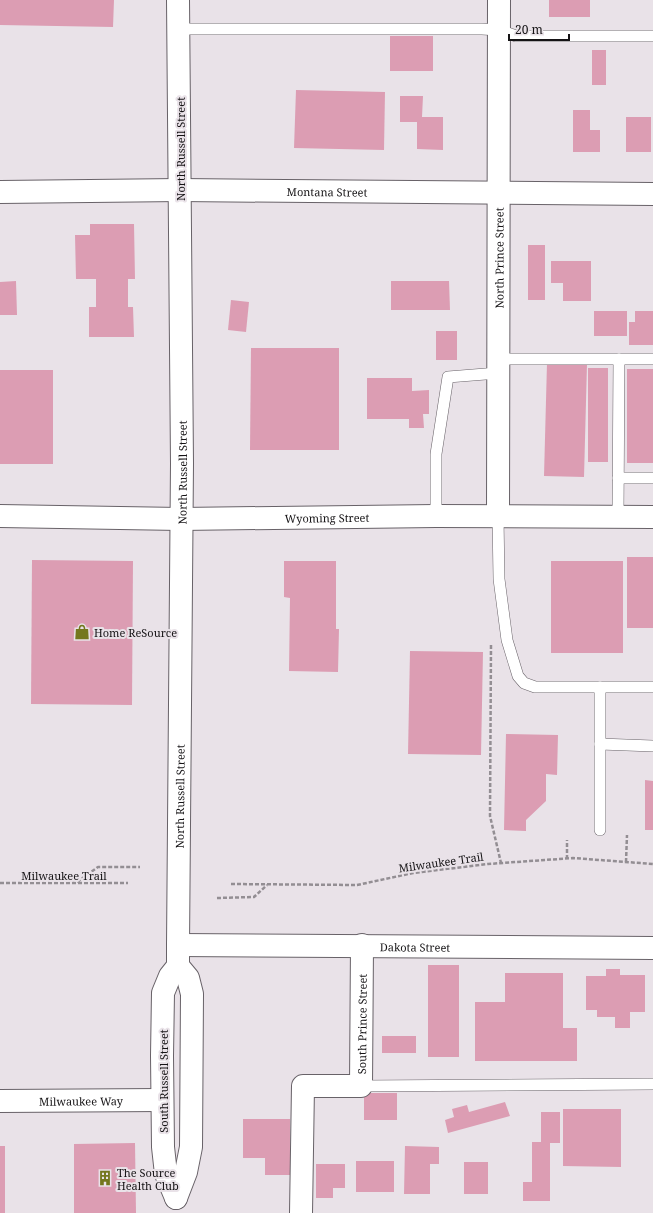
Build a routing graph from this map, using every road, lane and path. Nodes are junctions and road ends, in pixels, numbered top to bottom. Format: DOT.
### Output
graph roads {
  1 [pos="178,0"];
  2 [pos="499,0"];
  3 [pos="179,29"];
  4 [pos="499,30"];
  5 [pos="653,36"];
  6 [pos="180,190"];
  7 [pos="0,192"];
  8 [pos="498,193"];
  9 [pos="653,194"];
  10 [pos="619,359"];
  11 [pos="653,359"];
  12 [pos="498,366"];
  13 [pos="618,478"];
  14 [pos="653,478"];
  15 [pos="0,516"];
  16 [pos="436,516"];
  17 [pos="498,517"];
  18 [pos="618,517"];
  19 [pos="653,517"];
  20 [pos="180,519"];
  21 [pos="491,640"];
  22 [pos="600,687"];
  23 [pos="653,687"];
  24 [pos="600,744"];
  25 [pos="653,746"];
  26 [pos="600,830"];
  27 [pos="626,835"];
  28 [pos="568,840"];
  29 [pos="567,859"];
  30 [pos="626,862"];
  31 [pos="501,863"];
  32 [pos="653,864"];
  33 [pos="140,867"];
  34 [pos="76,882"];
  35 [pos="0,883"];
  36 [pos="128,883"];
  37 [pos="231,884"];
  38 [pos="267,884"];
  39 [pos="217,898"];
  40 [pos="362,945"];
  41 [pos="653,948"];
  42 [pos="178,955"];
  43 [pos="653,1084"];
  44 [pos="362,1086"];
  45 [pos="162,1100"];
  46 [pos="0,1101"];
  47 [pos="176,1206"];
  48 [pos="301,1213"];
  1 -- 3 [label="street, North Russell Street"];
  2 -- 4 [label="street, North Prince Street"];
  3 -- 4 [label="lane"];
  3 -- 6 [label="street, North Russell Street"];
  4 -- 5 [label="lane"];
  4 -- 8 [label="street, North Prince Street"];
  6 -- 7 [label="street, Montana Street"];
  6 -- 8 [label="street, Montana Street"];
  6 -- 20 [label="street, North Russell Street"];
  8 -- 9 [label="street, Montana Street"];
  8 -- 12 [label="street, North Prince Street"];
  10 -- 11 [label="lane"];
  10 -- 12 [label="lane"];
  10 -- 13 [label="lane"];
  12 -- 16 [label="lane"];
  12 -- 17 [label="street, North Prince Street"];
  13 -- 14 [label="lane"];
  13 -- 18 [label="lane"];
  15 -- 20 [label="street, Wyoming Street"];
  16 -- 17 [label="street, Wyoming Street"];
  16 -- 20 [label="street, Wyoming Street"];
  17 -- 18 [label="street, Wyoming Street"];
  17 -- 22 [label="lane"];
  18 -- 19 [label="street, Wyoming Street"];
  20 -- 42 [label="street, North Russell Street"];
  21 -- 31 [label="path"];
  22 -- 23 [label="lane"];
  22 -- 24 [label="lane"];
  24 -- 25 [label="lane"];
  24 -- 26 [label="lane"];
  27 -- 30 [label="path"];
  28 -- 29 [label="path"];
  29 -- 30 [label="path, Milwaukee Trail"];
  29 -- 31 [label="path, Milwaukee Trail"];
  30 -- 32 [label="path, Milwaukee Trail"];
  31 -- 38 [label="path, Milwaukee Trail"];
  33 -- 34 [label="path"];
  34 -- 35 [label="path, Milwaukee Trail"];
  34 -- 36 [label="path, Milwaukee Trail"];
  37 -- 38 [label="path, Milwaukee Trail"];
  38 -- 39 [label="path"];
  40 -- 41 [label="street, Dakota Street"];
  40 -- 42 [label="street, Dakota Street"];
  40 -- 44 [label="street, South Prince Street"];
  42 -- 45 [label="street, South Russell Street"];
  42 -- 47 [label="street, South Russell Street"];
  43 -- 44 [label="lane"];
  44 -- 48 [label="street, South Prince Street"];
  45 -- 46 [label="street, Milwaukee Way"];
  45 -- 47 [label="street, South Russell Street"];
}
